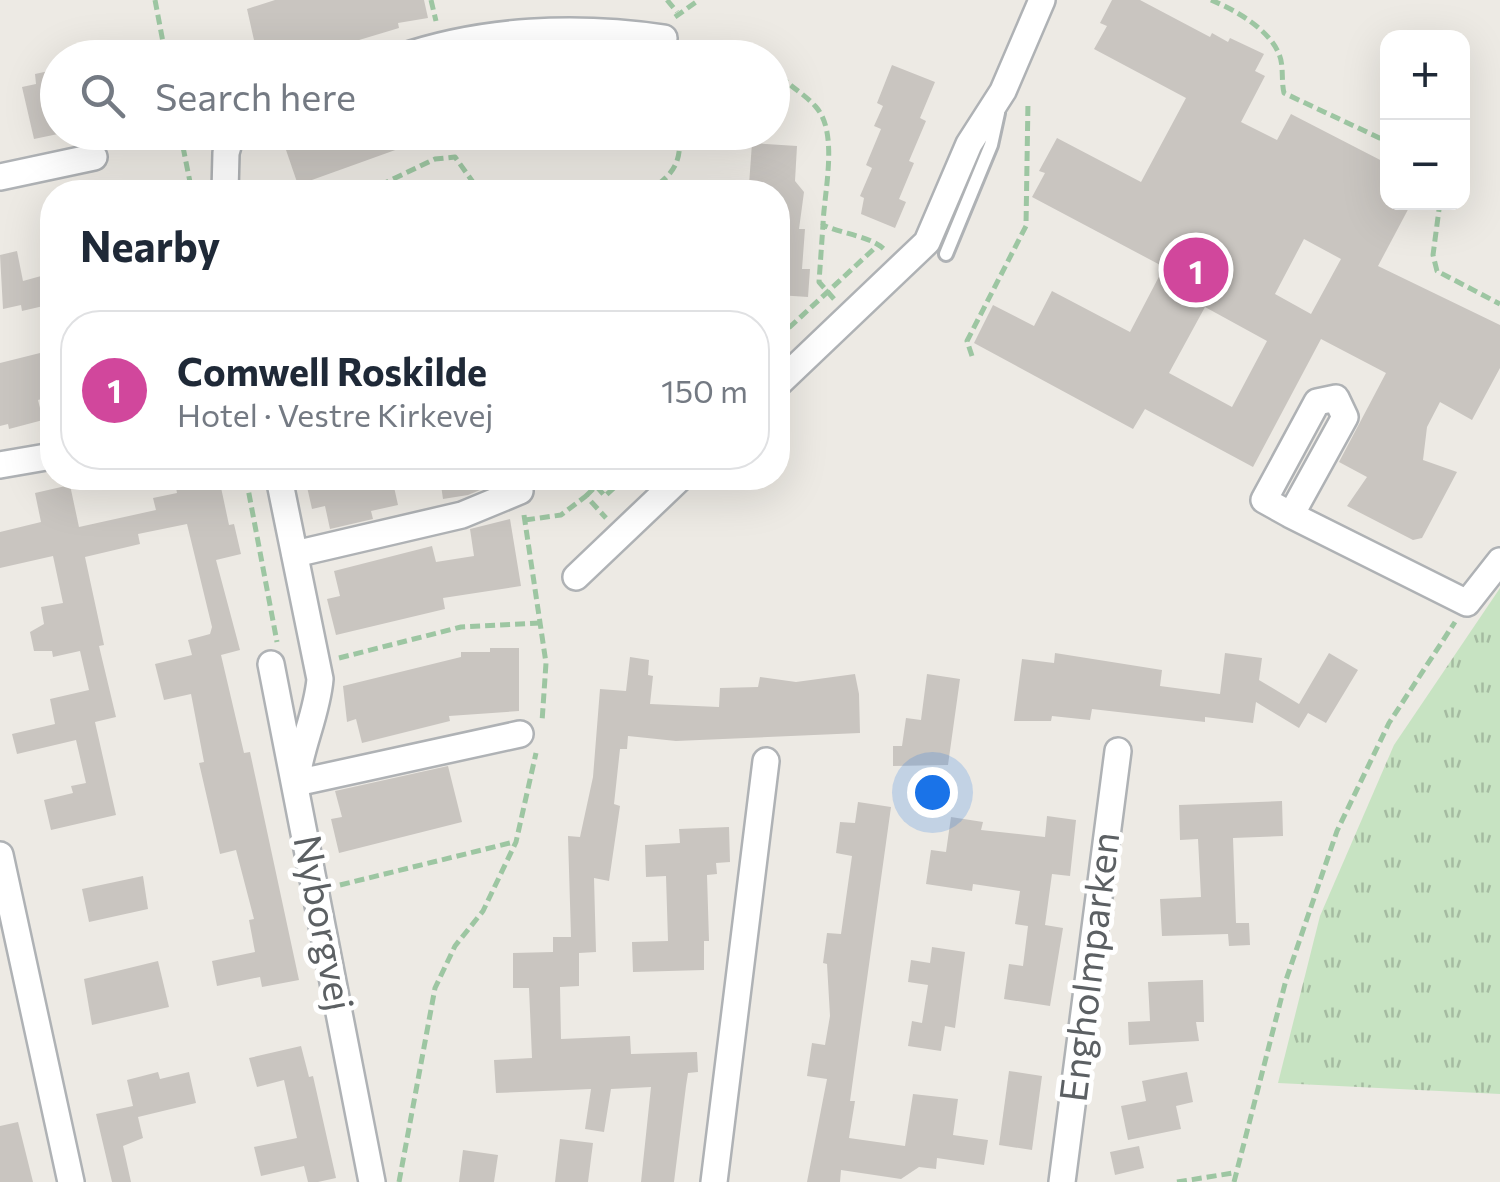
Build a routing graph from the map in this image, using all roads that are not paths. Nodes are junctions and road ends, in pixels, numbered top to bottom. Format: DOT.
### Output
graph roads {
  1 [pos="1042,0"];
  2 [pos="664,38"];
  3 [pos="452,40"];
  4 [pos="1003,91"];
  5 [pos="227,150"];
  6 [pos="94,157"];
  7 [pos="0,177"];
  8 [pos="225,180"];
  9 [pos="946,254"];
  10 [pos="790,373"];
  11 [pos="40,458"];
  12 [pos="0,466"];
  13 [pos="282,490"];
  14 [pos="667,490"];
  15 [pos="520,492"];
  16 [pos="1291,514"];
  17 [pos="295,554"];
  18 [pos="1500,561"];
  19 [pos="576,577"];
  20 [pos="272,664"];
  21 [pos="520,734"];
  22 [pos="1118,752"];
  23 [pos="766,761"];
  24 [pos="296,784"];
  25 [pos="0,855"];
  26 [pos="71,1182"];
  27 [pos="372,1182"];
  28 [pos="714,1182"];
  29 [pos="1062,1182"];
  1 -- 4 [label="street"];
  2 -- 3 [label="street"];
  4 -- 9 [label="lane"];
  4 -- 10 [label="street"];
  5 -- 8 [label="street"];
  6 -- 7 [label="street"];
  11 -- 12 [label="street"];
  13 -- 17 [label="street"];
  14 -- 19 [label="street"];
  15 -- 17 [label="street"];
  16 -- 18 [label="street"];
  17 -- 24 [label="street"];
  20 -- 24 [label="street, Nyborgvej"];
  21 -- 24 [label="street"];
  22 -- 29 [label="street, Engholmparken"];
  23 -- 28 [label="street"];
  24 -- 27 [label="street, Nyborgvej"];
  25 -- 26 [label="street"];
}
